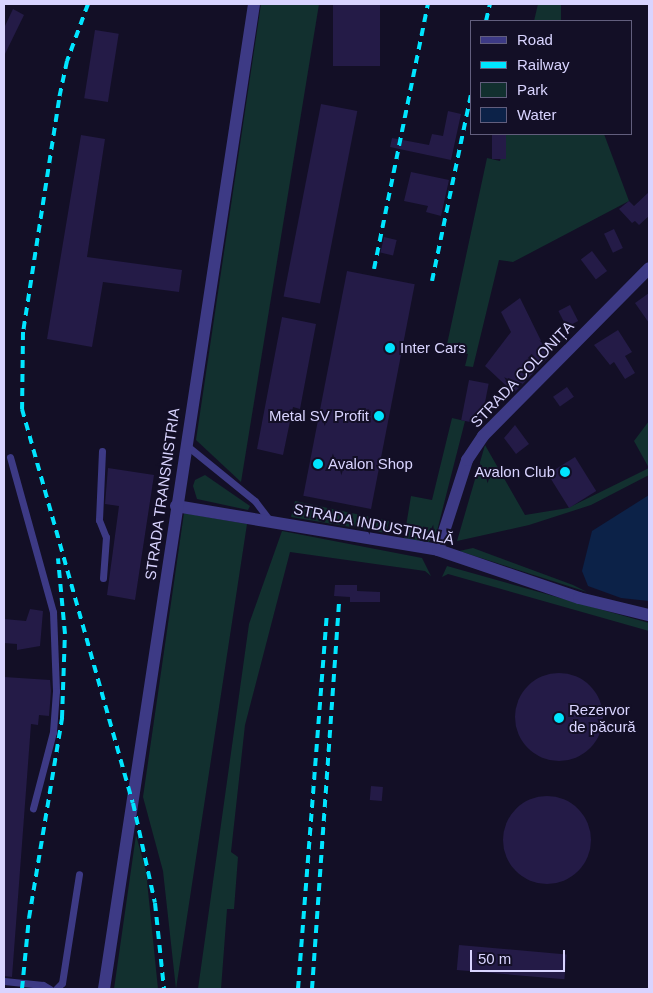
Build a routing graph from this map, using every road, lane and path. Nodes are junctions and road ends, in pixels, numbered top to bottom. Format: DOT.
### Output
graph roads {
  1 [pos="254,4"];
  2 [pos="649,268"];
  3 [pos="185,445"];
  4 [pos="102,451"];
  5 [pos="10,457"];
  6 [pos="176,506"];
  7 [pos="270,522"];
  8 [pos="438,550"];
  9 [pos="103,578"];
  10 [pos="649,615"];
  11 [pos="33,808"];
  12 [pos="79,874"];
  13 [pos="4,981"];
  14 [pos="50,989"];
  15 [pos="56,989"];
  16 [pos="104,989"];
  1 -- 3 [label="street, STRADA TRANSNISTRIA"];
  2 -- 8 [label="street, STRADA COLONIȚA"];
  3 -- 6 [label="street, STRADA TRANSNISTRIA"];
  3 -- 7 [label="lane"];
  4 -- 9 [label="lane"];
  5 -- 11 [label="lane"];
  6 -- 7 [label="street, STRADA INDUSTRIALĂ"];
  6 -- 16 [label="street, STRADA TRANSNISTRIA"];
  7 -- 8 [label="street, STRADA INDUSTRIALĂ"];
  8 -- 10 [label="street, STRADA INDUSTRIALĂ"];
  12 -- 15 [label="lane"];
  13 -- 14 [label="lane"];
}
